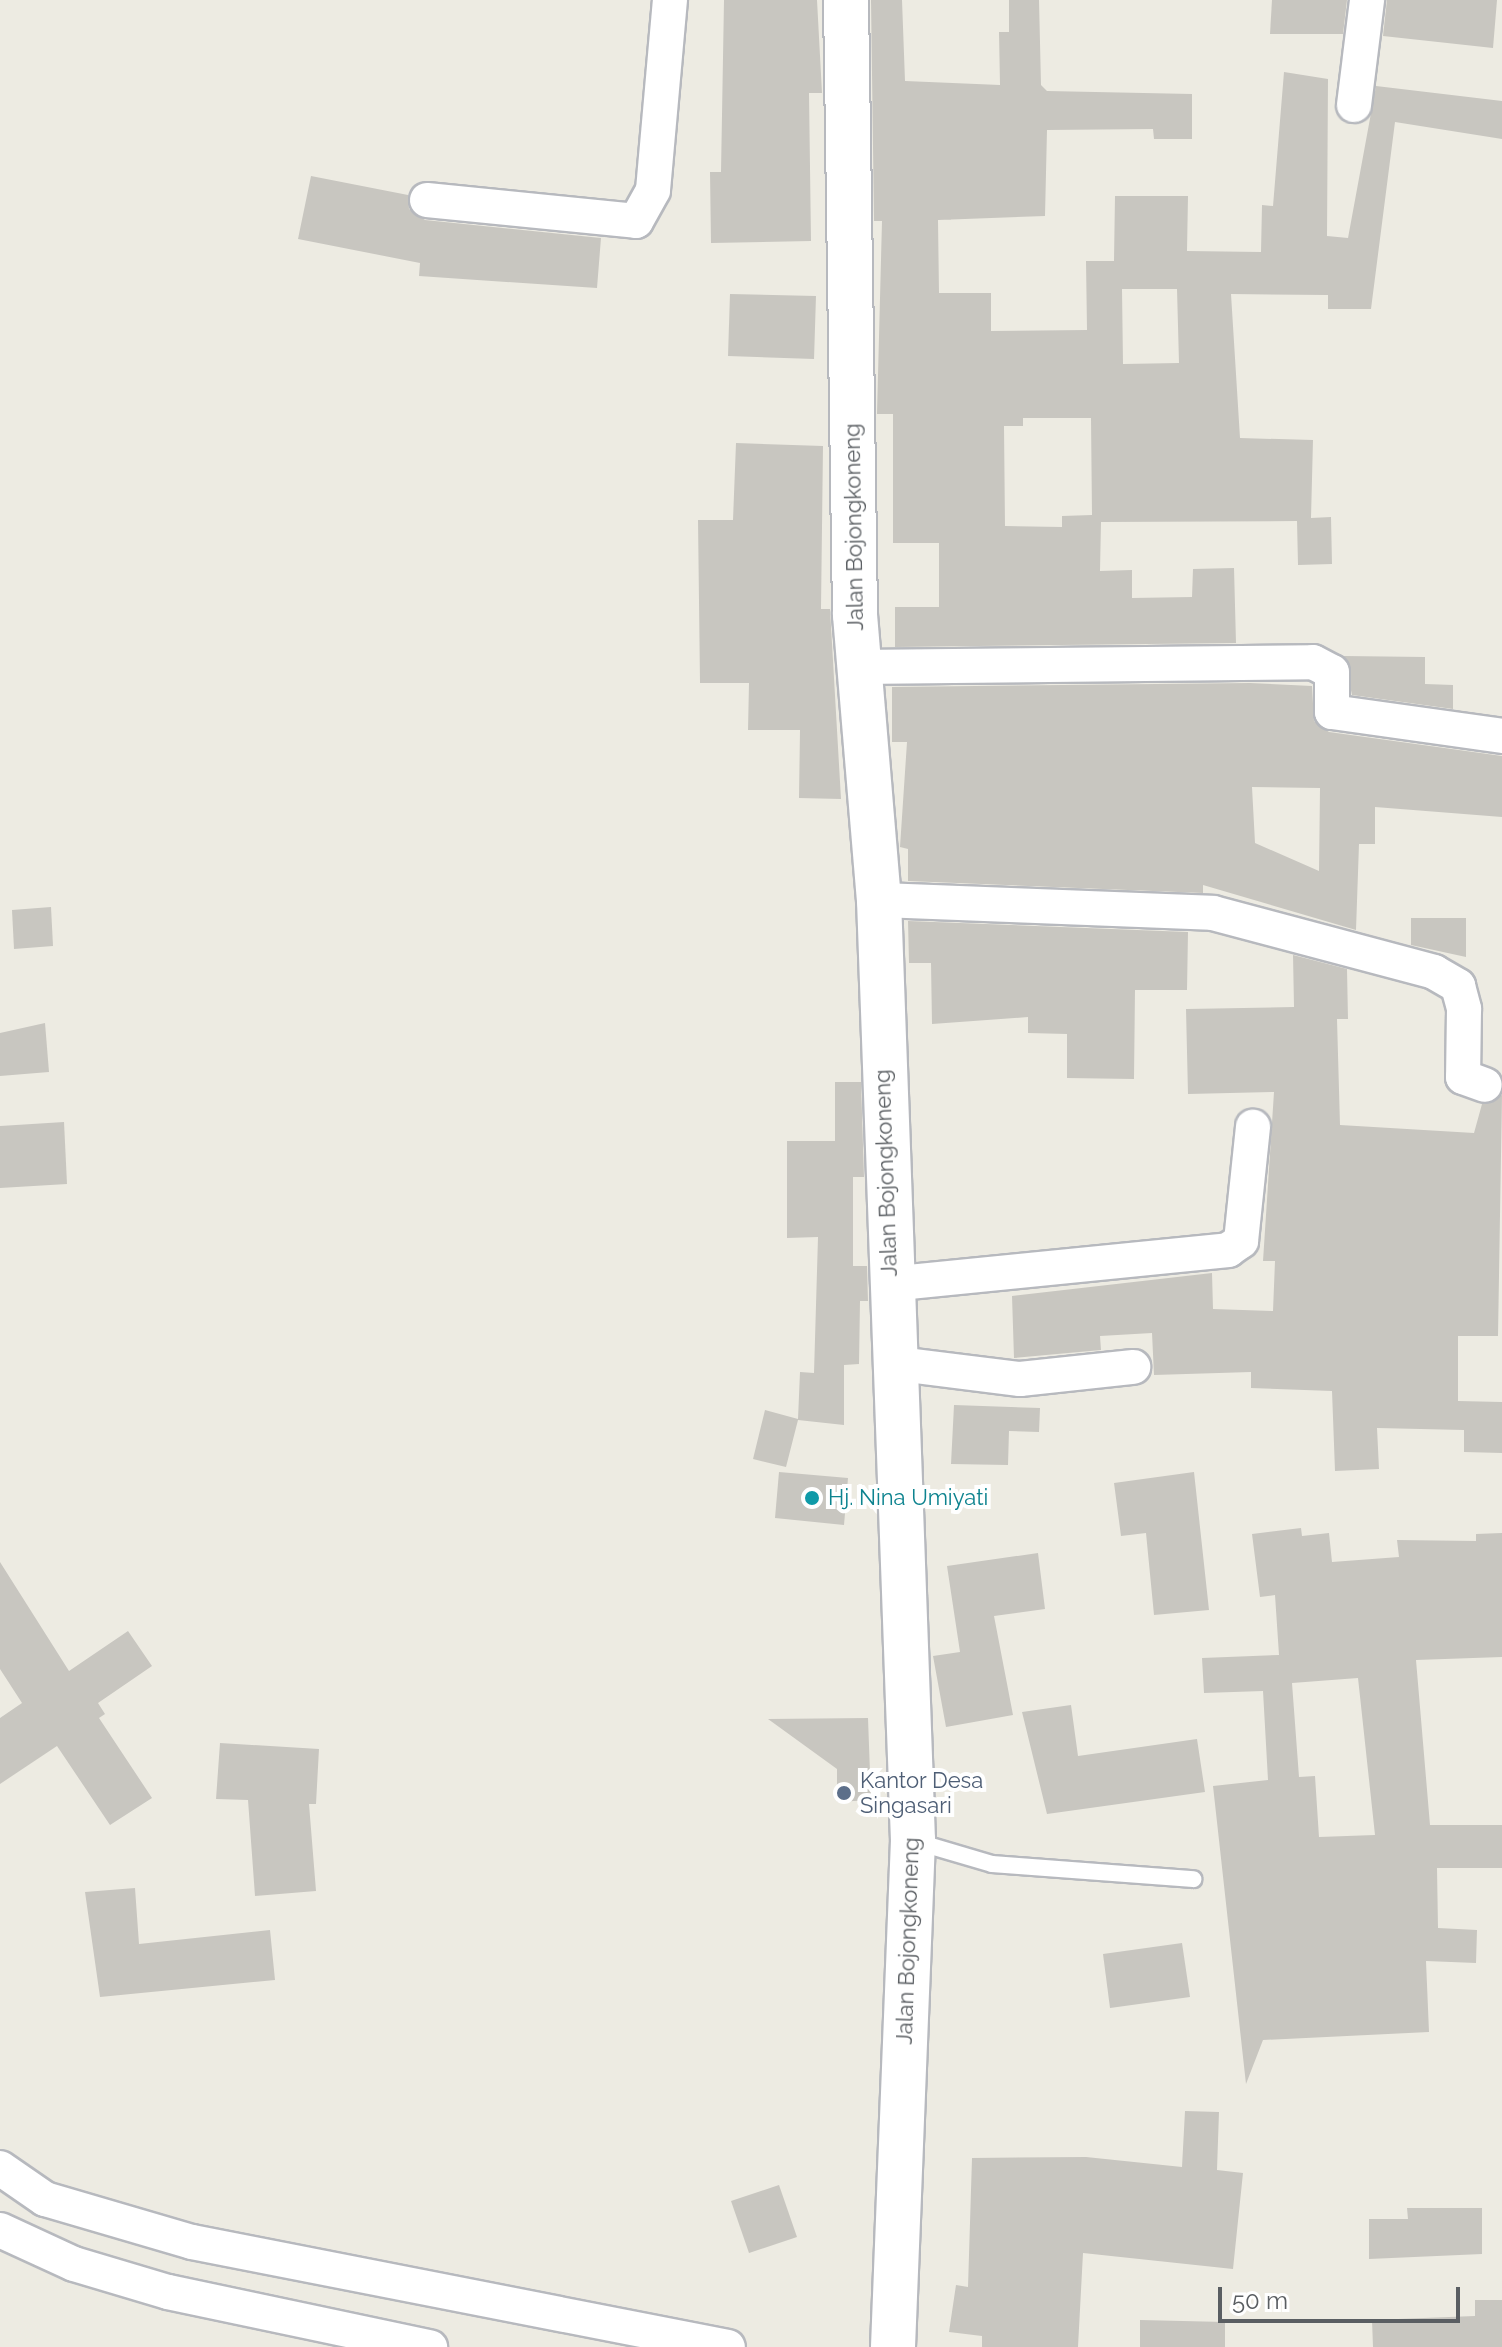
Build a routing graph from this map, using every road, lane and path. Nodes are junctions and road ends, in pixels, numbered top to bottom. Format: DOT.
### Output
graph roads {
  1 [pos="670,0"];
  2 [pos="846,0"];
  3 [pos="1367,0"];
  4 [pos="1354,105"];
  5 [pos="427,200"];
  6 [pos="858,667"];
  7 [pos="1502,736"];
  8 [pos="879,900"];
  9 [pos="1485,1085"];
  10 [pos="1253,1127"];
  11 [pos="889,1284"];
  12 [pos="891,1363"];
  13 [pos="1133,1367"];
  14 [pos="913,1840"];
  15 [pos="1193,1879"];
  16 [pos="0,2168"];
  17 [pos="0,2230"];
  18 [pos="453,2299"];
  19 [pos="430,2347"];
  20 [pos="443,2347"];
  21 [pos="728,2347"];
  22 [pos="893,2347"];
  1 -- 5 [label="street"];
  2 -- 6 [label="main road, Jalan Bojongkoneng"];
  3 -- 4 [label="street"];
  6 -- 7 [label="street"];
  6 -- 8 [label="main road, Jalan Bojongkoneng"];
  8 -- 9 [label="street"];
  8 -- 11 [label="main road, Jalan Bojongkoneng"];
  10 -- 11 [label="street"];
  11 -- 12 [label="main road, Jalan Bojongkoneng"];
  12 -- 13 [label="street"];
  12 -- 14 [label="main road, Jalan Bojongkoneng"];
  14 -- 15 [label="lane"];
  14 -- 22 [label="main road, Jalan Bojongkoneng"];
  16 -- 18 [label="street"];
  17 -- 19 [label="street"];
  18 -- 20 [label="street"];
  18 -- 21 [label="street"];
}
